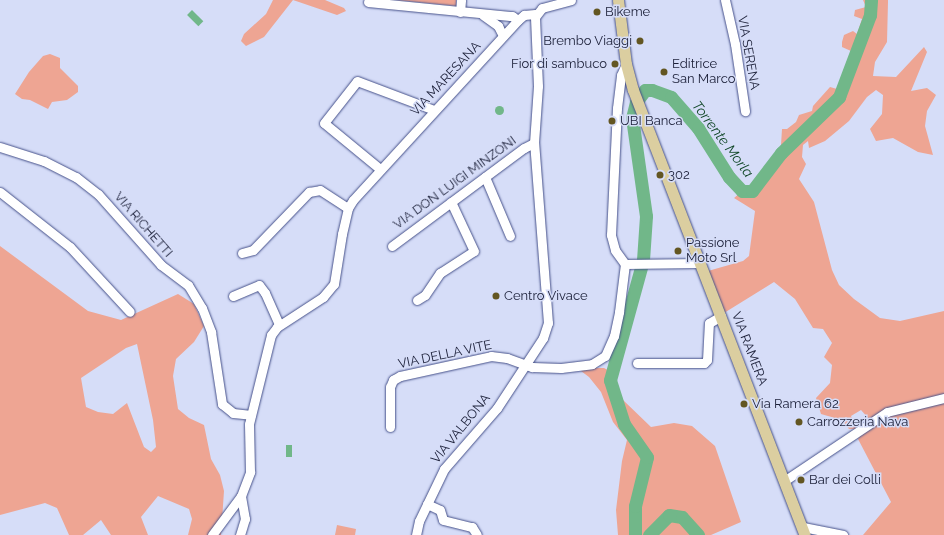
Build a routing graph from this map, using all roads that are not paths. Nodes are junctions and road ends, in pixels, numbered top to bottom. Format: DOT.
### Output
graph roads {
  1 [pos="461,0"];
  2 [pos="571,0"];
  3 [pos="618,0"];
  4 [pos="725,0"];
  5 [pos="368,2"];
  6 [pos="460,12"];
  7 [pos="482,14"];
  8 [pos="535,14"];
  9 [pos="518,20"];
  10 [pos="506,33"];
  11 [pos="626,64"];
  12 [pos="434,110"];
  13 [pos="745,111"];
  14 [pos="534,143"];
  15 [pos="0,147"];
  16 [pos="380,169"];
  17 [pos="485,177"];
  18 [pos="0,192"];
  19 [pos="451,202"];
  20 [pos="348,208"];
  21 [pos="510,236"];
  22 [pos="392,246"];
  23 [pos="242,253"];
  24 [pos="699,263"];
  25 [pos="625,264"];
  26 [pos="233,296"];
  27 [pos="417,300"];
  28 [pos="130,312"];
  29 [pos="721,316"];
  30 [pos="279,325"];
  31 [pos="637,363"];
  32 [pos="524,366"];
  33 [pos="944,398"];
  34 [pos="251,415"];
  35 [pos="390,427"];
  36 [pos="784,481"];
  37 [pos="240,496"];
  38 [pos="427,504"];
  39 [pos="804,531"];
  40 [pos="212,535"];
  41 [pos="240,535"];
  42 [pos="416,535"];
  43 [pos="477,535"];
  44 [pos="844,535"];
  1 -- 6 [label="street"];
  2 -- 8 [label="street, VIA MARESANA"];
  3 -- 11 [label="main road, VIA RAMERA"];
  4 -- 13 [label="street, VIA SERENA"];
  5 -- 6 [label="street"];
  6 -- 7 [label="street"];
  7 -- 9 [label="street"];
  7 -- 10 [label="street"];
  8 -- 9 [label="street, VIA MARESANA"];
  8 -- 14 [label="street, VIA VALBONA"];
  9 -- 10 [label="street, VIA MARESANA"];
  10 -- 12 [label="street, VIA MARESANA"];
  11 -- 24 [label="main road, VIA RAMERA"];
  11 -- 25 [label="street"];
  12 -- 16 [label="street, VIA MARESANA"];
  12 -- 16 [label="street"];
  14 -- 17 [label="street, VIA DON LUIGI MINZONI"];
  14 -- 32 [label="street, VIA VALBONA"];
  15 -- 34 [label="street, VIA RICHETTI"];
  16 -- 20 [label="street, VIA MARESANA"];
  17 -- 19 [label="street, VIA DON LUIGI MINZONI"];
  17 -- 21 [label="street"];
  18 -- 28 [label="street"];
  19 -- 22 [label="street, VIA DON LUIGI MINZONI"];
  19 -- 27 [label="street"];
  20 -- 23 [label="street"];
  20 -- 30 [label="street, VIA MARESANA"];
  24 -- 25 [label="street"];
  24 -- 29 [label="main road, VIA RAMERA"];
  25 -- 32 [label="street"];
  26 -- 30 [label="street"];
  29 -- 31 [label="street"];
  29 -- 36 [label="main road, VIA RAMERA"];
  30 -- 34 [label="street, VIA MARESANA"];
  32 -- 35 [label="street, VIA DELLA VITE"];
  32 -- 38 [label="street, VIA VALBONA"];
  33 -- 36 [label="street"];
  34 -- 37 [label="street, VIA MARESANA"];
  36 -- 39 [label="main road, VIA RAMERA"];
  37 -- 40 [label="street, VIA MARESANA"];
  37 -- 41 [label="street"];
  38 -- 42 [label="street, VIA VALBONA"];
  38 -- 43 [label="street"];
  39 -- 44 [label="street"];
}
